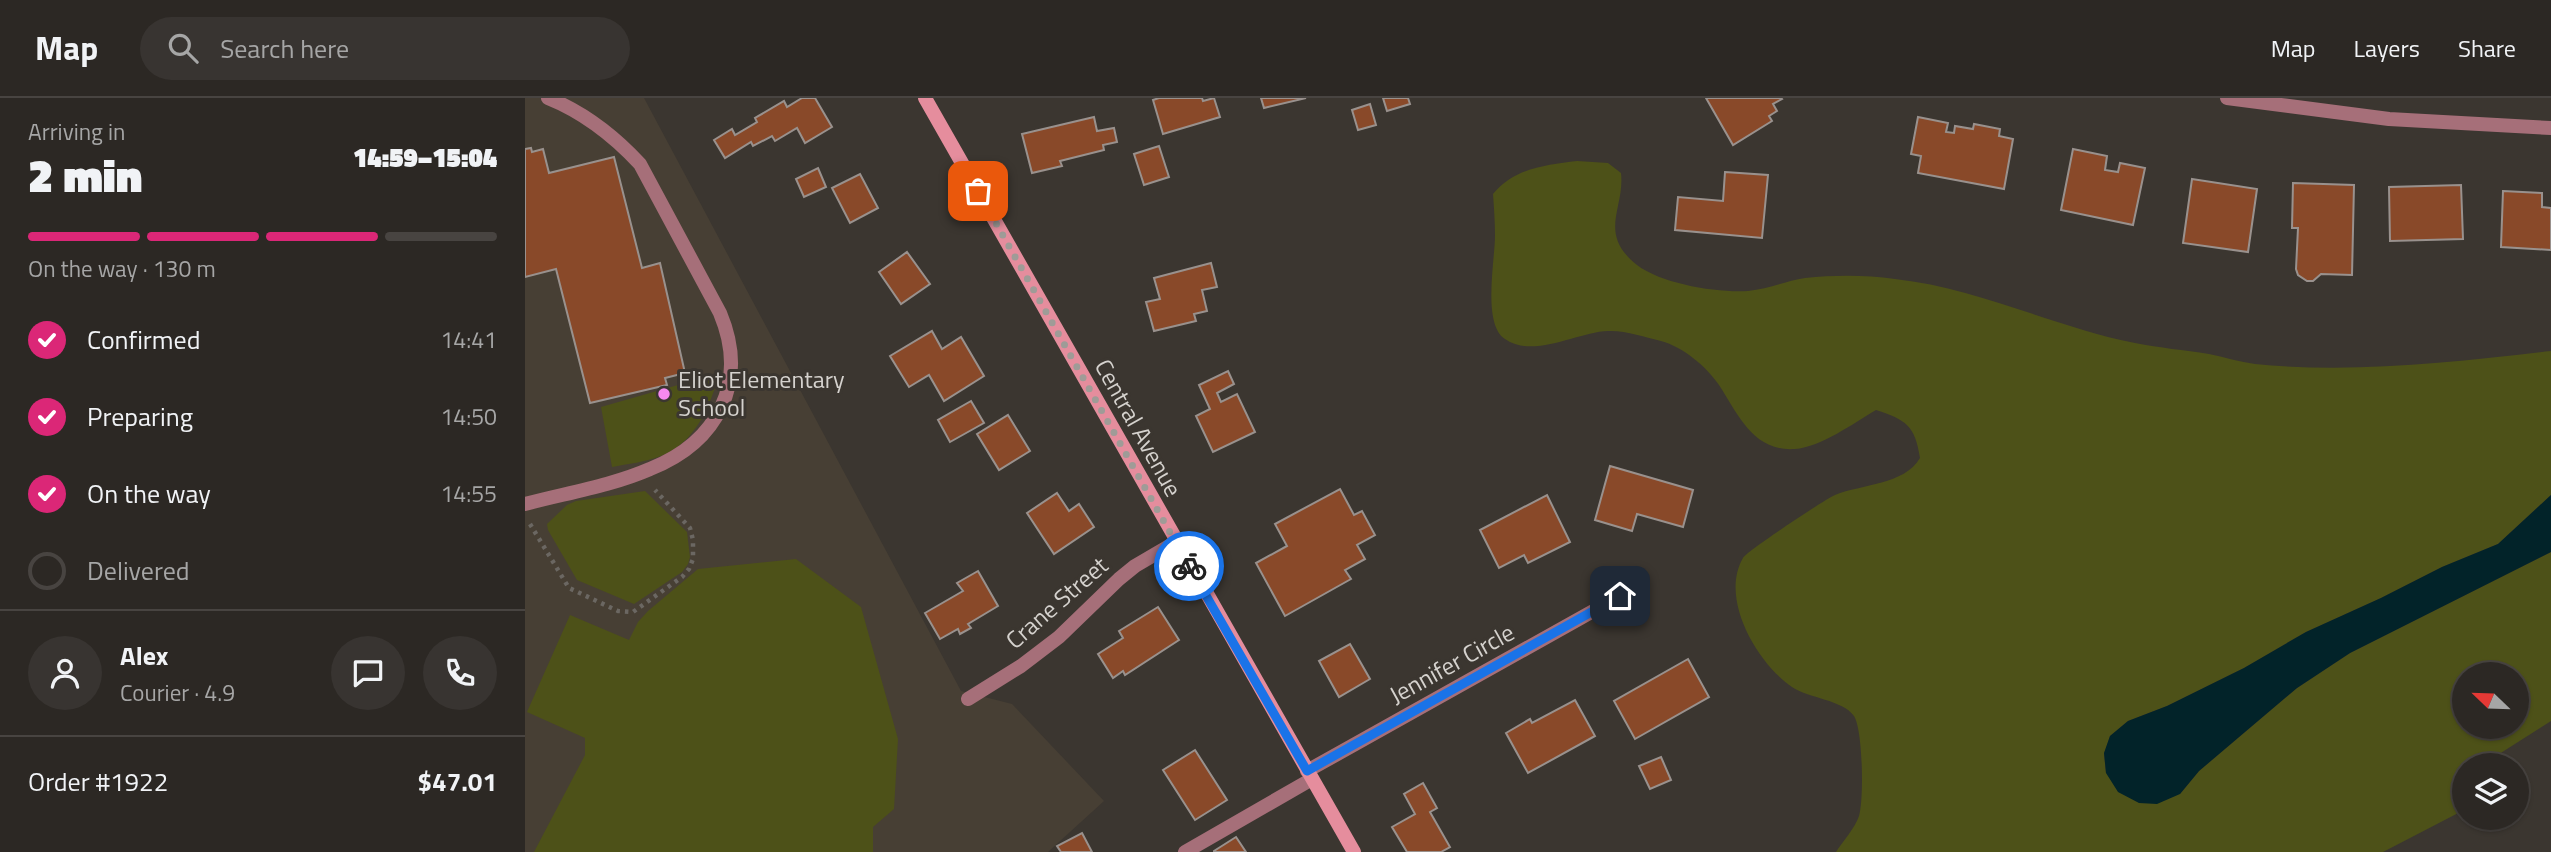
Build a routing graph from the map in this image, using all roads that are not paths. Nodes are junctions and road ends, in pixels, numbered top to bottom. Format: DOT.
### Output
graph roads {
  1 [pos="548,98"];
  2 [pos="925,98"];
  3 [pos="2227,98"];
  4 [pos="2551,128"];
  5 [pos="525,503"];
  6 [pos="1176,542"];
  7 [pos="1620,596"];
  8 [pos="968,699"];
  9 [pos="1310,775"];
  10 [pos="1185,852"];
  11 [pos="1354,852"];
  1 -- 5 [label="street"];
  2 -- 6 [label="main road, Central Avenue"];
  3 -- 4 [label="street"];
  6 -- 8 [label="street, Crane Street"];
  6 -- 9 [label="main road, Central Avenue"];
  7 -- 9 [label="street, Jennifer Circle"];
  9 -- 10 [label="street, Jennifer Circle"];
  9 -- 11 [label="main road, Central Avenue"];
}
